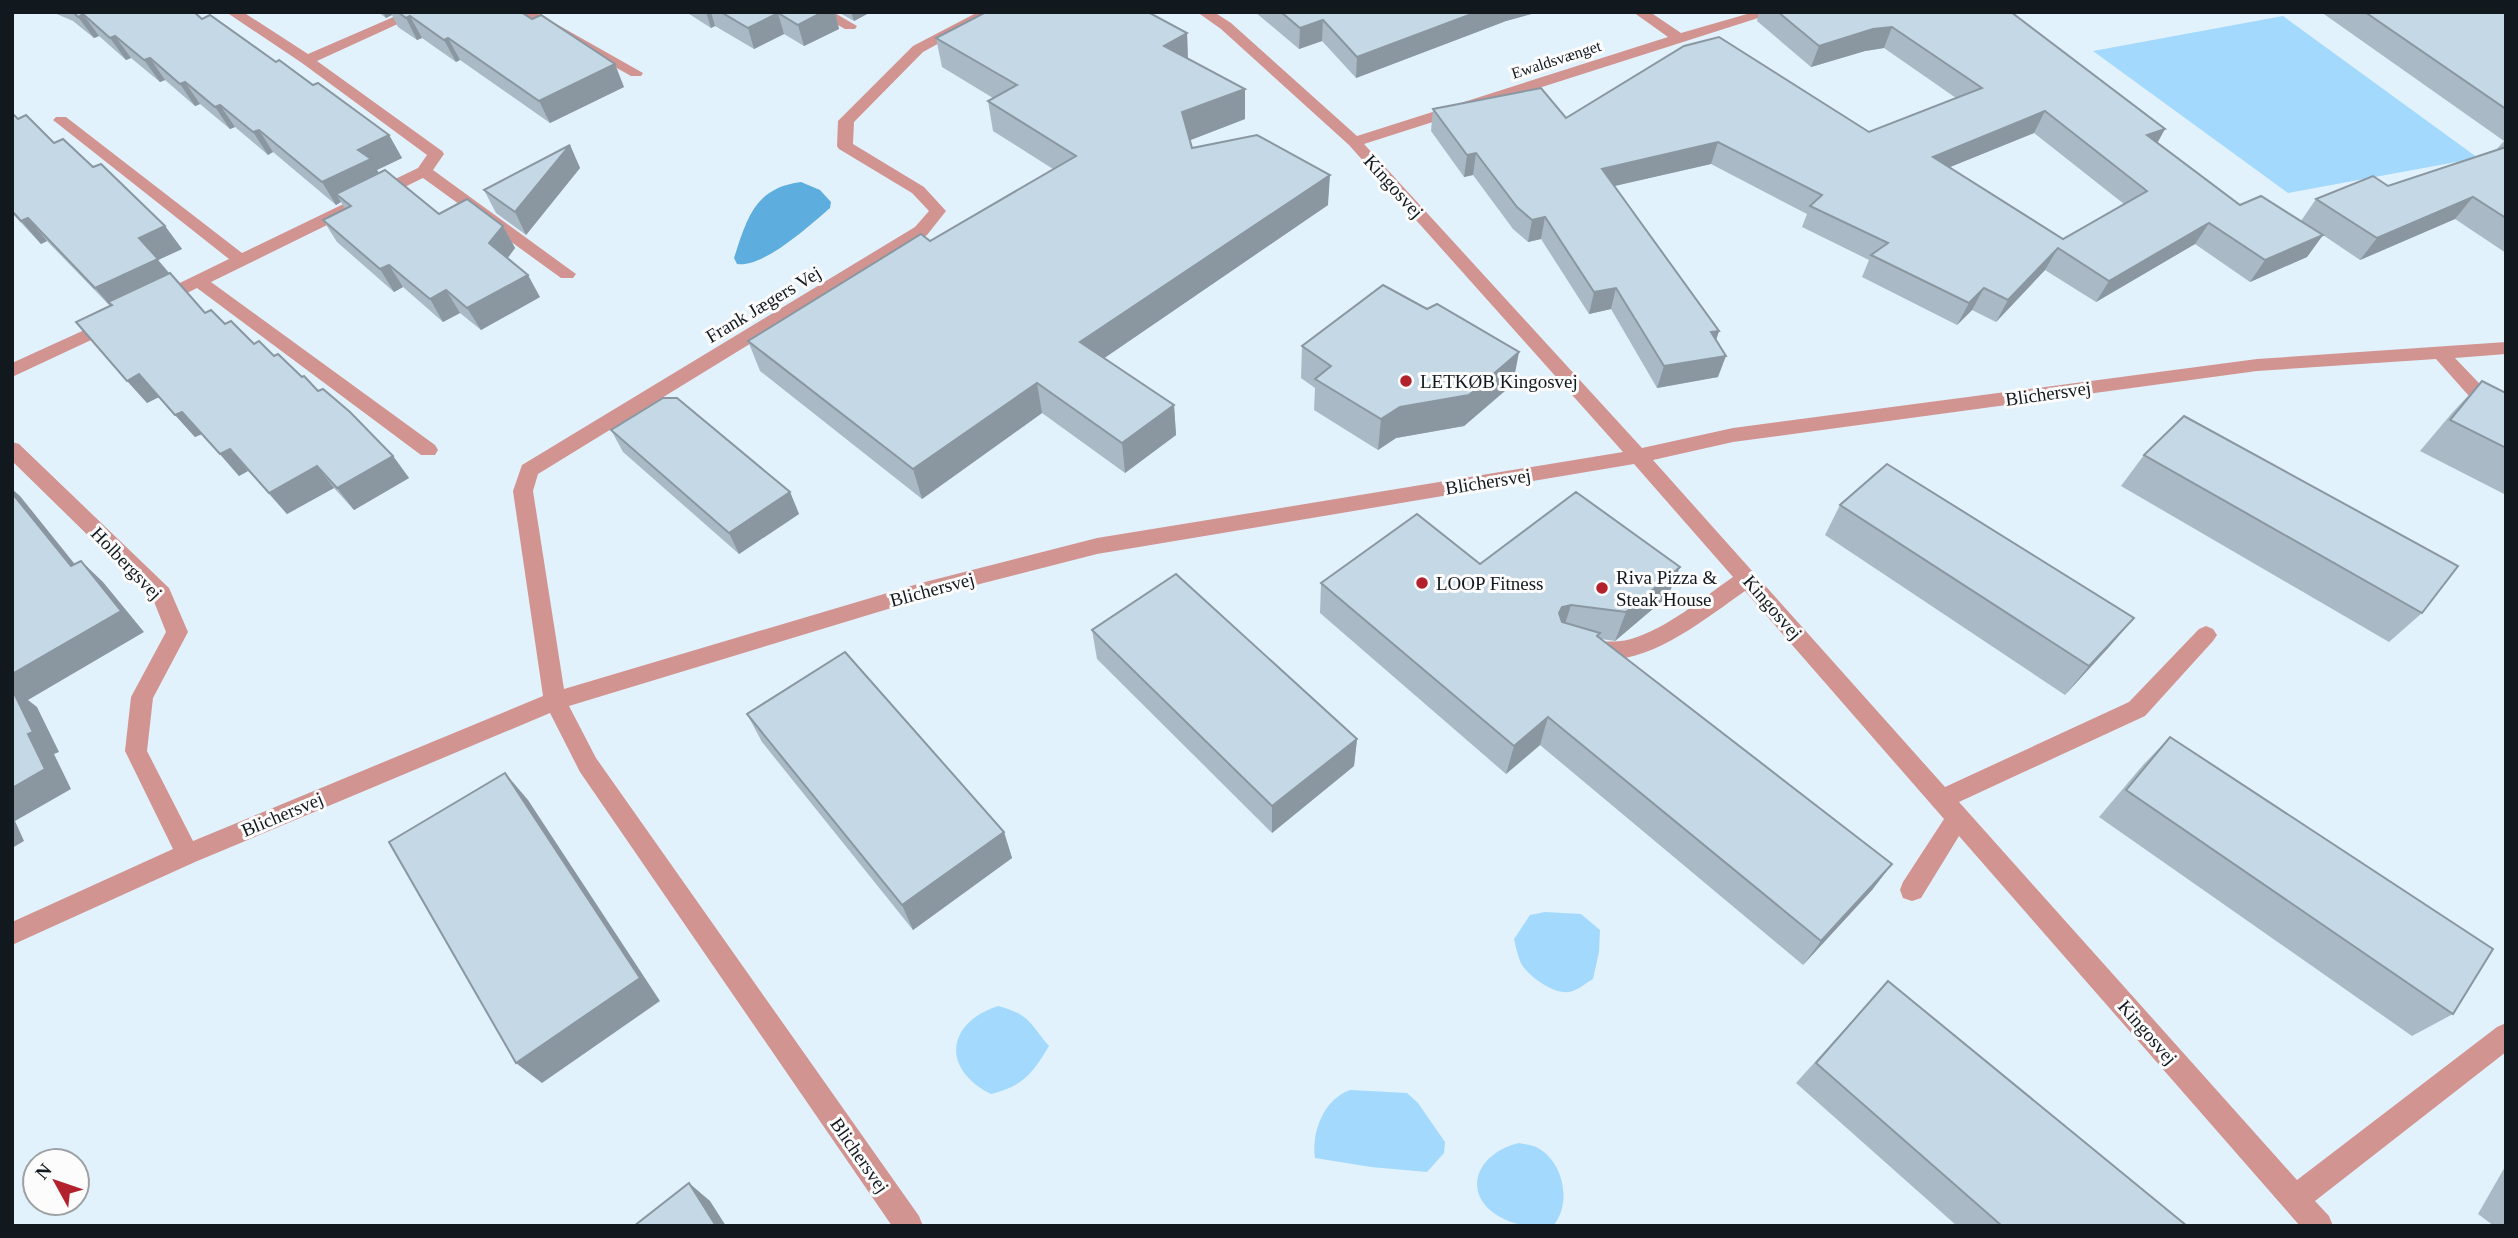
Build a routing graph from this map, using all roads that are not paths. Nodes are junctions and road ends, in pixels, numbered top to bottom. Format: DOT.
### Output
graph roads {
  1 [pos="233,12"];
  2 [pos="417,12"];
  3 [pos="524,12"];
  4 [pos="822,12"];
  5 [pos="989,12"];
  6 [pos="1204,12"];
  7 [pos="1640,12"];
  8 [pos="1770,12"];
  9 [pos="850,26"];
  10 [pos="1679,38"];
  11 [pos="307,60"];
  12 [pos="636,74"];
  13 [pos="61,120"];
  14 [pos="1354,142"];
  15 [pos="425,171"];
  16 [pos="241,260"];
  17 [pos="566,274"];
  18 [pos="199,281"];
  19 [pos="2506,348"];
  20 [pos="2439,351"];
  21 [pos="12,371"];
  22 [pos="2506,416"];
  23 [pos="12,449"];
  24 [pos="428,450"];
  25 [pos="1640,456"];
  26 [pos="1747,578"];
  27 [pos="2206,635"];
  28 [pos="1564,644"];
  29 [pos="555,701"];
  30 [pos="1942,799"];
  31 [pos="1958,818"];
  32 [pos="187,854"];
  33 [pos="1912,890"];
  34 [pos="12,934"];
  35 [pos="2506,1036"];
  36 [pos="2294,1199"];
  37 [pos="909,1226"];
  38 [pos="2319,1226"];
  1 -- 11 [label="street"];
  2 -- 11 [label="street"];
  3 -- 12 [label="street"];
  4 -- 9 [label="street"];
  5 -- 29 [label="street, Frank Jægers Vej"];
  6 -- 14 [label="street, Kingosvej"];
  7 -- 10 [label="street"];
  8 -- 10 [label="street, Ewaldsvænget"];
  10 -- 14 [label="street, Ewaldsvænget"];
  11 -- 15 [label="street"];
  13 -- 16 [label="street"];
  14 -- 25 [label="street, Kingosvej"];
  15 -- 16 [label="street"];
  15 -- 17 [label="street"];
  16 -- 18 [label="street"];
  18 -- 21 [label="street"];
  18 -- 24 [label="street"];
  19 -- 20 [label="street, Blichersvej"];
  20 -- 22 [label="street"];
  20 -- 25 [label="street, Blichersvej"];
  23 -- 32 [label="street, Holbergsvej"];
  25 -- 26 [label="street, Kingosvej"];
  25 -- 29 [label="street, Blichersvej"];
  26 -- 28 [label="street"];
  26 -- 30 [label="street, Kingosvej"];
  27 -- 30 [label="street"];
  29 -- 32 [label="street, Blichersvej"];
  29 -- 37 [label="street, Blichersvej"];
  30 -- 31 [label="street, Kingosvej"];
  31 -- 33 [label="street"];
  31 -- 36 [label="street, Kingosvej"];
  32 -- 34 [label="street, Blichersvej"];
  35 -- 36 [label="street"];
  36 -- 38 [label="street, Kingosvej"];
}
